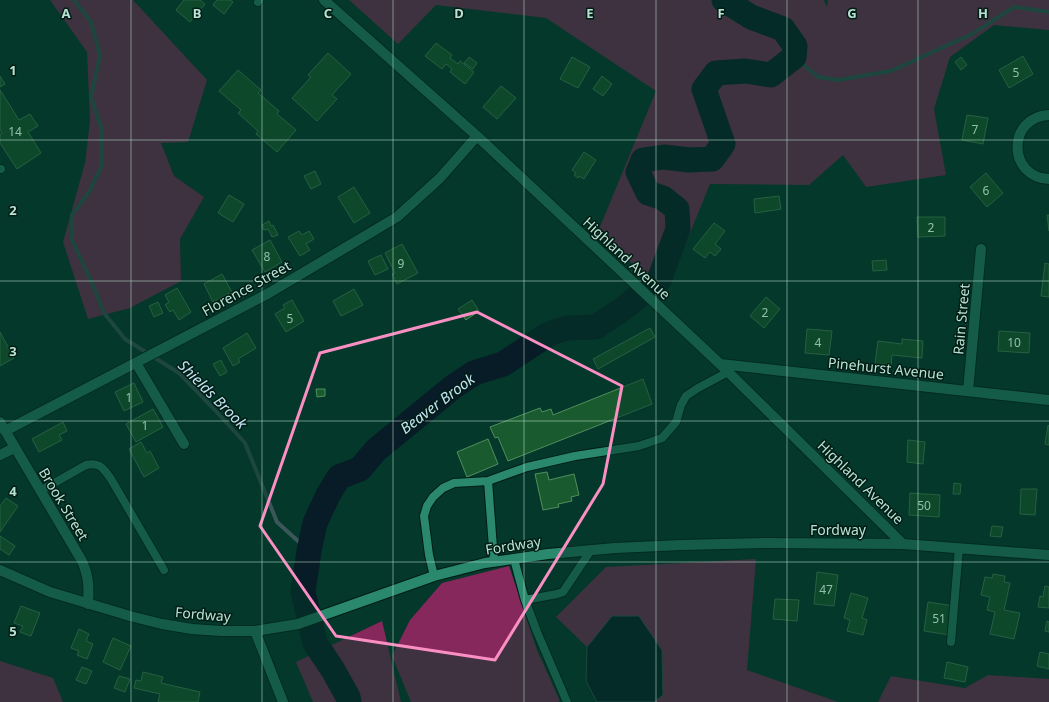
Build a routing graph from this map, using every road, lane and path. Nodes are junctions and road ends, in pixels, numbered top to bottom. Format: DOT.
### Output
graph roads {
  1 [pos="324,0"];
  2 [pos="1049,115"];
  3 [pos="477,136"];
  4 [pos="1049,179"];
  5 [pos="981,249"];
  6 [pos="140,361"];
  7 [pos="720,364"];
  8 [pos="728,372"];
  9 [pos="968,391"];
  10 [pos="1049,400"];
  11 [pos="2,427"];
  12 [pos="184,444"];
  13 [pos="14,448"];
  14 [pos="0,455"];
  15 [pos="488,481"];
  16 [pos="40,491"];
  17 [pos="903,544"];
  18 [pos="959,548"];
  19 [pos="591,550"];
  20 [pos="1049,555"];
  21 [pos="514,559"];
  22 [pos="494,562"];
  23 [pos="0,570"];
  24 [pos="164,570"];
  25 [pos="434,576"];
  26 [pos="525,600"];
  27 [pos="88,604"];
  28 [pos="255,631"];
  29 [pos="951,642"];
  30 [pos="283,702"];
  31 [pos="567,702"];
  1 -- 3 [label="street, Highland Avenue"];
  2 -- 4 [label="street"];
  3 -- 6 [label="street, Florence Street"];
  3 -- 7 [label="street, Highland Avenue"];
  5 -- 9 [label="street, Rain Street"];
  6 -- 11 [label="street, Florence Street"];
  6 -- 12 [label="street"];
  7 -- 8 [label="street, Highland Avenue"];
  7 -- 9 [label="street, Pinehurst Avenue"];
  8 -- 15 [label="lane"];
  8 -- 17 [label="street, Highland Avenue"];
  9 -- 10 [label="street, Pinehurst Avenue"];
  11 -- 13 [label="street, Brook Street"];
  13 -- 14 [label="street"];
  13 -- 16 [label="street, Brook Street"];
  15 -- 22 [label="lane"];
  15 -- 25 [label="lane"];
  16 -- 24 [label="lane"];
  16 -- 27 [label="street, Brook Street"];
  17 -- 18 [label="street, Fordway"];
  17 -- 19 [label="street, Fordway"];
  18 -- 20 [label="street, Fordway"];
  18 -- 29 [label="lane"];
  19 -- 21 [label="street, Fordway"];
  19 -- 26 [label="lane"];
  21 -- 22 [label="street, Fordway"];
  21 -- 26 [label="lane"];
  22 -- 25 [label="street, Fordway"];
  23 -- 27 [label="street, Fordway"];
  25 -- 28 [label="street, Fordway"];
  26 -- 31 [label="lane"];
  27 -- 28 [label="street, Fordway"];
  28 -- 30 [label="street"];
}
